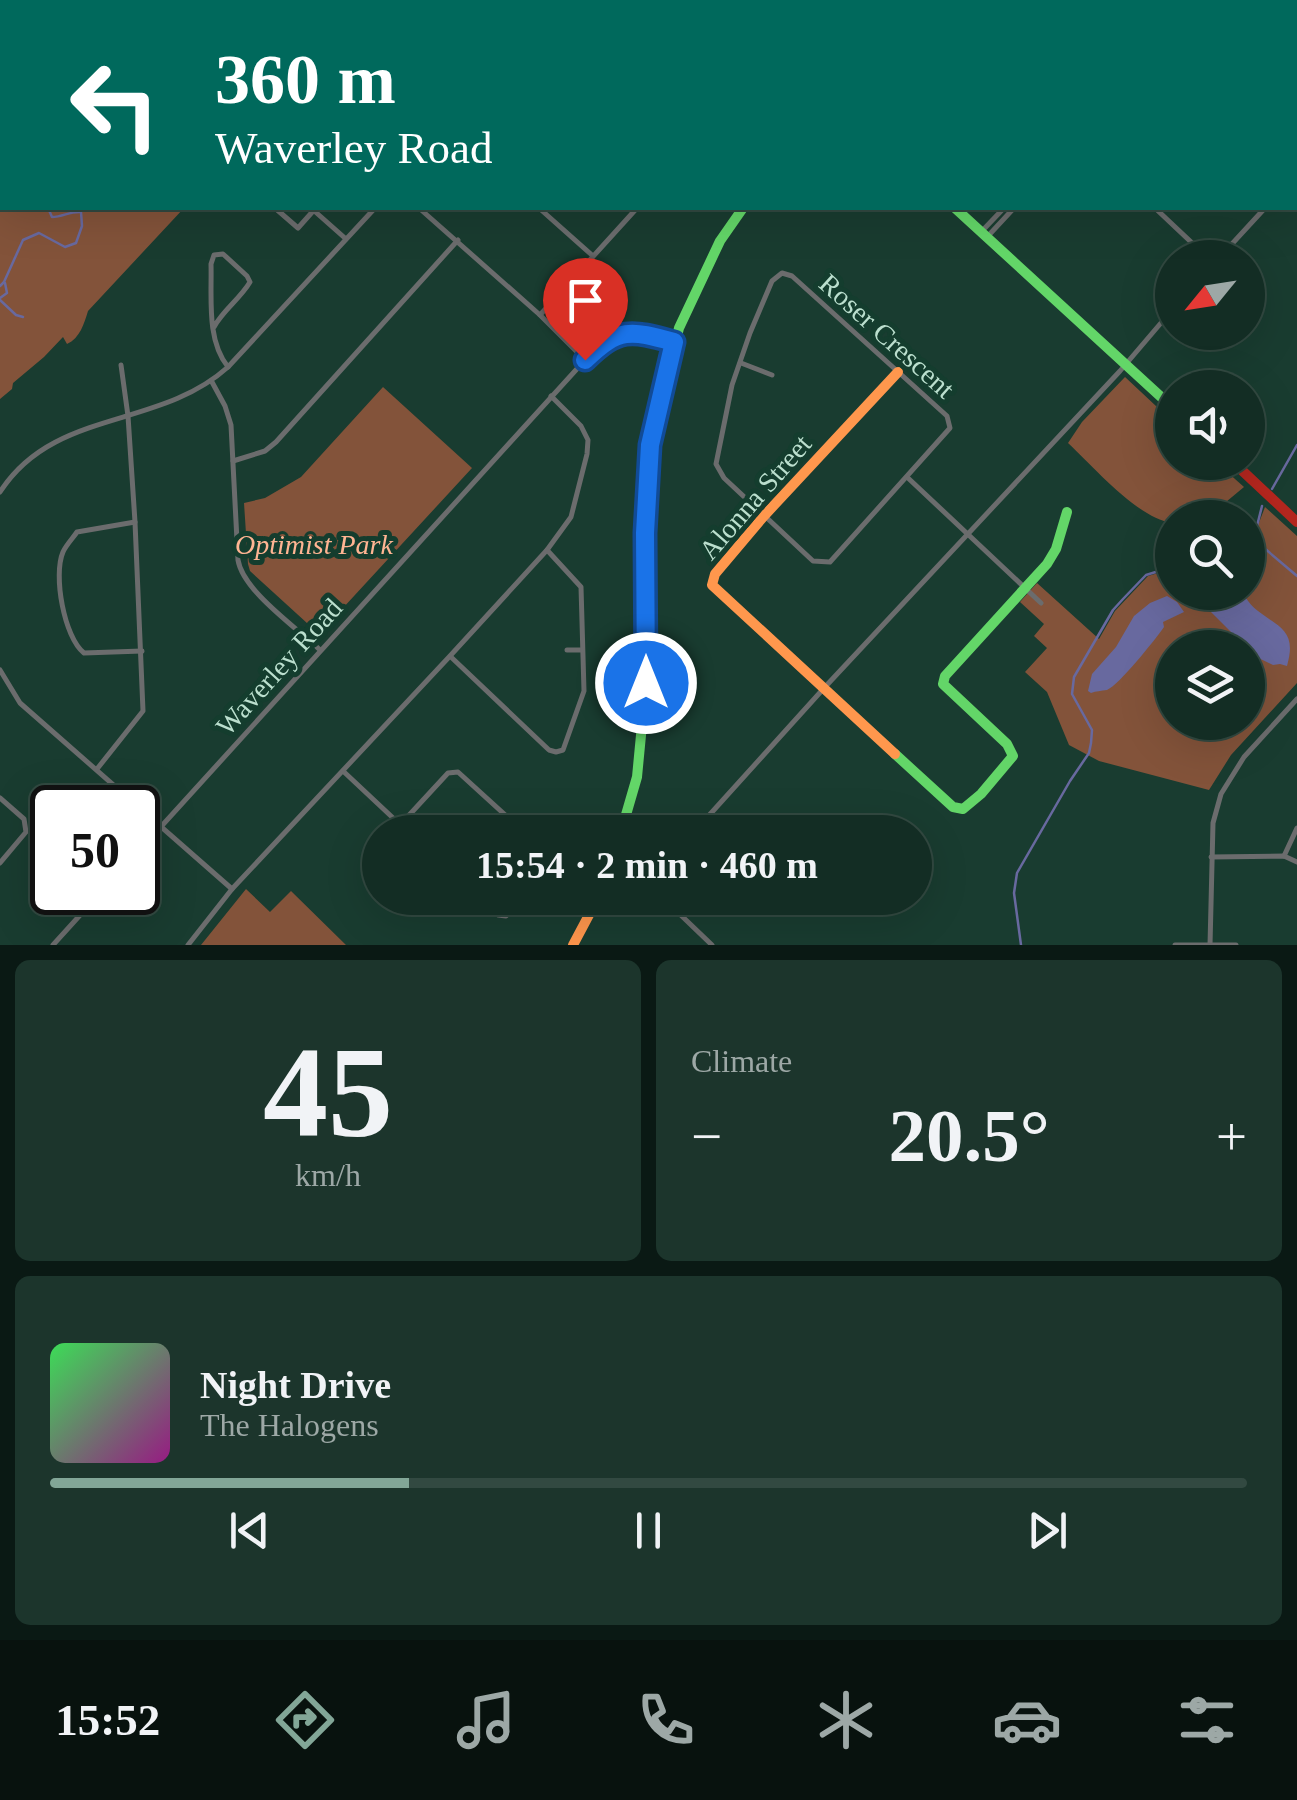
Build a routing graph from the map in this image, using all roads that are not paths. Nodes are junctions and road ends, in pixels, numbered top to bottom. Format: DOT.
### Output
graph roads {
  1 [pos="277,210"];
  2 [pos="311,210"];
  3 [pos="313,210"];
  4 [pos="373,210"];
  5 [pos="422,210"];
  6 [pos="541,210"];
  7 [pos="635,210"];
  8 [pos="741,210"];
  9 [pos="957,210"];
  10 [pos="1002,210"];
  11 [pos="1012,210"];
  12 [pos="1156,210"];
  13 [pos="1263,210"];
  14 [pos="983,235"];
  15 [pos="346,239"];
  16 [pos="458,240"];
  17 [pos="1189,240"];
  18 [pos="1236,240"];
  19 [pos="593,256"];
  20 [pos="540,314"];
  21 [pos="214,327"];
  22 [pos="1155,330"];
  23 [pos="674,342"];
  24 [pos="585,360"];
  25 [pos="741,363"];
  26 [pos="121,364"];
  27 [pos="1125,364"];
  28 [pos="228,367"];
  29 [pos="898,372"];
  30 [pos="772,375"];
  31 [pos="212,381"];
  32 [pos="1155,391"];
  33 [pos="552,396"];
  34 [pos="128,416"];
  35 [pos="233,461"];
  36 [pos="908,478"];
  37 [pos="1252,480"];
  38 [pos="0,492"];
  39 [pos="1068,512"];
  40 [pos="764,516"];
  41 [pos="135,522"];
  42 [pos="1297,522"];
  43 [pos="967,534"];
  44 [pos="546,550"];
  45 [pos="1025,589"];
  46 [pos="1041,603"];
  47 [pos="320,650"];
  48 [pos="567,650"];
  49 [pos="581,650"];
  50 [pos="142,651"];
  51 [pos="450,656"];
  52 [pos="0,670"];
  53 [pos="825,687"];
  54 [pos="1297,700"];
  55 [pos="97,769"];
  56 [pos="343,772"];
  57 [pos="114,785"];
  58 [pos="0,798"];
  59 [pos="390,815"];
  60 [pos="409,815"];
  61 [pos="505,815"];
  62 [pos="626,815"];
  63 [pos="709,815"];
  64 [pos="160,827"];
  65 [pos="1297,828"];
  66 [pos="1284,856"];
  67 [pos="1211,857"];
  68 [pos="1297,862"];
  69 [pos="0,863"];
  70 [pos="232,889"];
  71 [pos="81,915"];
  72 [pos="589,915"];
  73 [pos="681,915"];
  74 [pos="1210,944"];
  75 [pos="54,945"];
  76 [pos="188,945"];
  77 [pos="573,945"];
  78 [pos="712,945"];
  79 [pos="1175,945"];
  80 [pos="1236,945"];
  1 -- 2 [label="street"];
  3 -- 15 [label="street"];
  4 -- 15 [label="street"];
  5 -- 16 [label="street"];
  6 -- 19 [label="street"];
  7 -- 19 [label="street"];
  8 -- 23 [label="street"];
  9 -- 14 [label="street"];
  10 -- 14 [label="street"];
  11 -- 14 [label="street"];
  12 -- 17 [label="street"];
  13 -- 18 [label="street"];
  14 -- 27 [label="street"];
  15 -- 28 [label="street"];
  16 -- 20 [label="street"];
  16 -- 35 [label="street"];
  19 -- 20 [label="street"];
  20 -- 24 [label="street"];
  21 -- 21 [label="street"];
  21 -- 28 [label="street"];
  22 -- 27 [label="street"];
  23 -- 24 [label="street, Waverley Road"];
  23 -- 62 [label="street"];
  24 -- 33 [label="street, Waverley Road"];
  25 -- 29 [label="street, Roser Crescent"];
  25 -- 30 [label="street"];
  25 -- 40 [label="street, Roser Crescent"];
  26 -- 34 [label="street"];
  27 -- 32 [label="street"];
  27 -- 43 [label="street"];
  28 -- 31 [label="street"];
  29 -- 36 [label="street, Roser Crescent"];
  29 -- 40 [label="street, Alonna Street"];
  31 -- 34 [label="street"];
  31 -- 35 [label="street"];
  33 -- 44 [label="street"];
  33 -- 47 [label="street, Waverley Road"];
  34 -- 38 [label="street"];
  34 -- 41 [label="street"];
  35 -- 47 [label="street"];
  36 -- 40 [label="street, Roser Crescent"];
  36 -- 43 [label="street"];
  37 -- 42 [label="street"];
  39 -- 45 [label="street"];
  40 -- 53 [label="street, Alonna Street"];
  41 -- 50 [label="street"];
  41 -- 50 [label="street"];
  43 -- 45 [label="street"];
  43 -- 53 [label="street"];
  44 -- 49 [label="street"];
  44 -- 51 [label="street"];
  45 -- 46 [label="street"];
  45 -- 53 [label="street"];
  47 -- 64 [label="street, Waverley Road"];
  48 -- 49 [label="street"];
  49 -- 51 [label="street"];
  50 -- 55 [label="street"];
  51 -- 56 [label="street"];
  52 -- 55 [label="street"];
  53 -- 63 [label="street"];
  54 -- 67 [label="street"];
  55 -- 57 [label="street"];
  56 -- 59 [label="street"];
  56 -- 70 [label="street"];
  58 -- 69 [label="street"];
  60 -- 61 [label="street"];
  64 -- 70 [label="street"];
  65 -- 66 [label="street"];
  66 -- 67 [label="street"];
  66 -- 68 [label="street"];
  67 -- 74 [label="street"];
  70 -- 76 [label="street"];
  71 -- 75 [label="street"];
  72 -- 77 [label="street"];
  73 -- 78 [label="street"];
  74 -- 79 [label="street"];
  74 -- 80 [label="street"];
}
